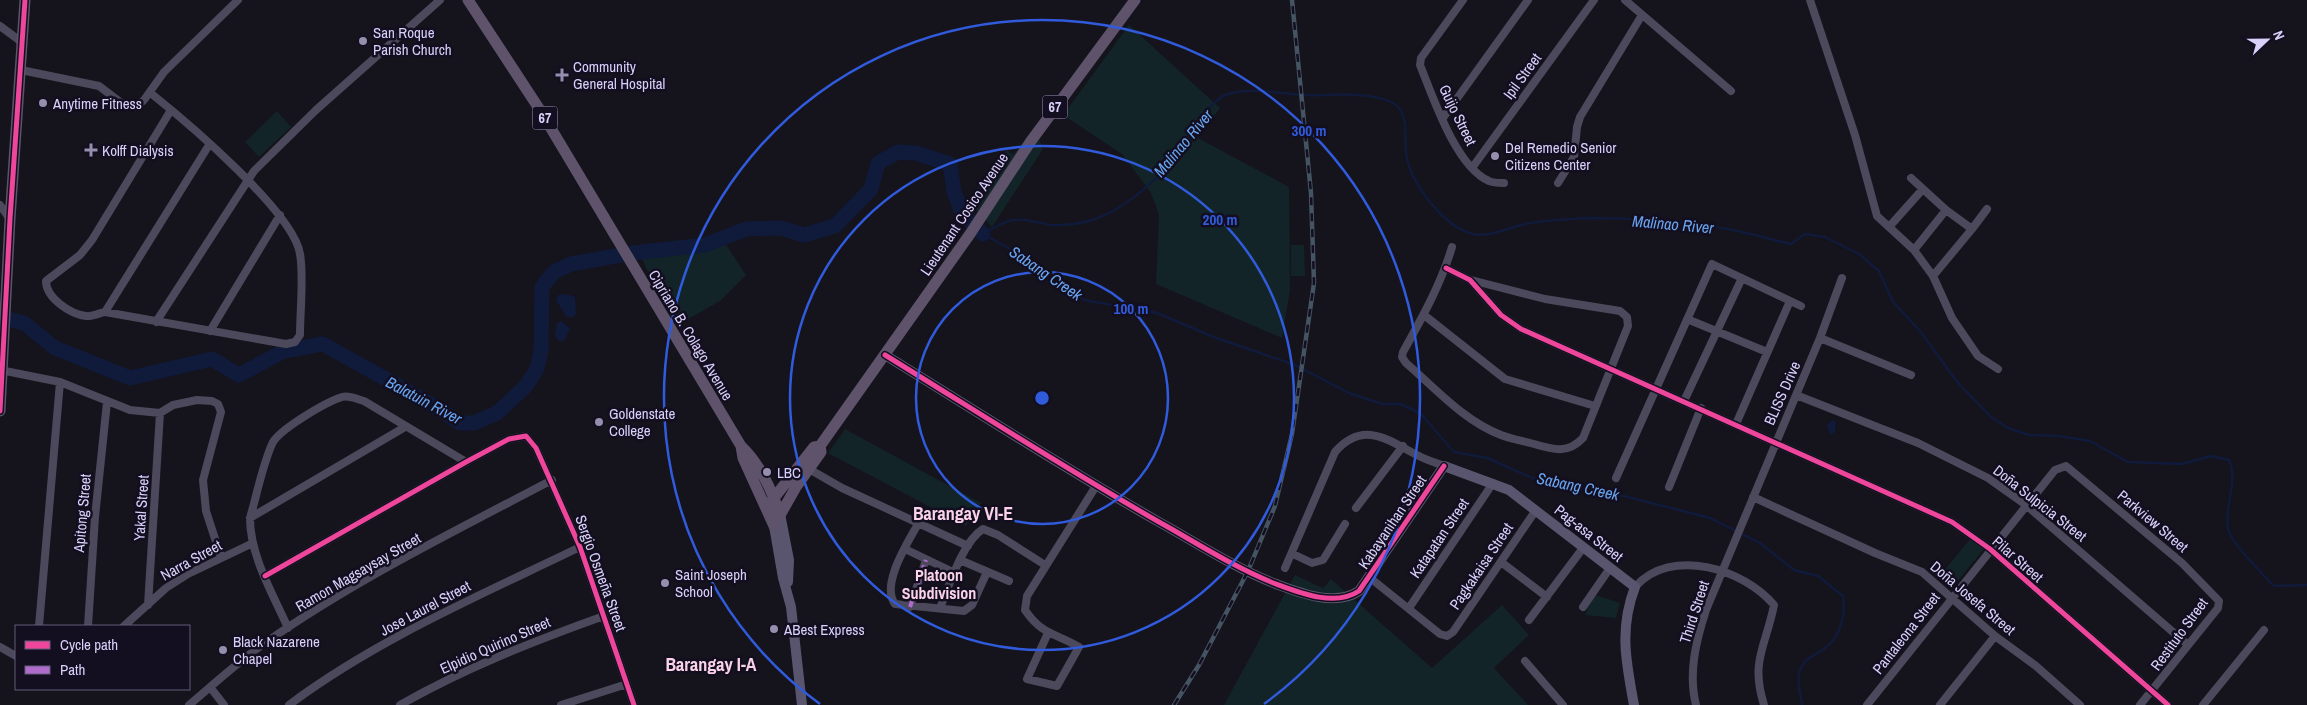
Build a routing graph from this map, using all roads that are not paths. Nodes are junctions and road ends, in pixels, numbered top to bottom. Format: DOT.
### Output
graph roads {
  1 [pos="26,0"];
  2 [pos="238,0"];
  3 [pos="440,0"];
  4 [pos="468,0"];
  5 [pos="1134,0"];
  6 [pos="1463,0"];
  7 [pos="1528,0"];
  8 [pos="1594,0"];
  9 [pos="1810,0"];
  10 [pos="1627,2"];
  11 [pos="1642,14"];
  12 [pos="0,26"];
  13 [pos="23,43"];
  14 [pos="21,70"];
  15 [pos="1731,91"];
  16 [pos="154,95"];
  17 [pos="171,110"];
  18 [pos="1442,118"];
  19 [pos="209,145"];
  20 [pos="1472,168"];
  21 [pos="1911,178"];
  22 [pos="246,180"];
  23 [pos="1504,183"];
  24 [pos="1558,183"];
  25 [pos="1922,190"];
  26 [pos="0,205"];
  27 [pos="1946,210"];
  28 [pos="1987,210"];
  29 [pos="280,215"];
  30 [pos="10,219"];
  31 [pos="1889,226"];
  32 [pos="1972,229"];
  33 [pos="1452,247"];
  34 [pos="1914,250"];
  35 [pos="1446,268"];
  36 [pos="1933,276"];
  37 [pos="1742,278"];
  38 [pos="1842,278"];
  39 [pos="1470,280"];
  40 [pos="1790,301"];
  41 [pos="1801,306"];
  42 [pos="105,312"];
  43 [pos="1424,315"];
  44 [pos="1688,319"];
  45 [pos="156,322"];
  46 [pos="210,330"];
  47 [pos="1717,332"];
  48 [pos="1820,338"];
  49 [pos="1767,352"];
  50 [pos="885,355"];
  51 [pos="1998,369"];
  52 [pos="1,370"];
  53 [pos="1610,370"];
  54 [pos="1911,375"];
  55 [pos="60,382"];
  56 [pos="1655,388"];
  57 [pos="1796,394"];
  58 [pos="1684,401"];
  59 [pos="107,402"];
  60 [pos="1595,406"];
  61 [pos="1701,408"];
  62 [pos="0,411"];
  63 [pos="160,413"];
  64 [pos="1736,424"];
  65 [pos="405,427"];
  66 [pos="1774,443"];
  67 [pos="820,446"];
  68 [pos="1403,446"];
  69 [pos="466,462"];
  70 [pos="1444,466"];
  71 [pos="2066,466"];
  72 [pos="808,470"];
  73 [pos="1616,478"];
  74 [pos="552,480"];
  75 [pos="1493,483"];
  76 [pos="1096,486"];
  77 [pos="1669,487"];
  78 [pos="1753,497"];
  79 [pos="770,503"];
  80 [pos="2026,506"];
  81 [pos="1356,508"];
  82 [pos="1536,510"];
  83 [pos="780,514"];
  84 [pos="1745,517"];
  85 [pos="250,518"];
  86 [pos="919,522"];
  87 [pos="1345,524"];
  88 [pos="774,526"];
  89 [pos="253,543"];
  90 [pos="968,546"];
  91 [pos="580,547"];
  92 [pos="1583,548"];
  93 [pos="905,549"];
  94 [pos="1990,549"];
  95 [pos="1293,554"];
  96 [pos="221,557"];
  97 [pos="926,560"];
  98 [pos="960,560"];
  99 [pos="1501,562"];
  100 [pos="1045,565"];
  101 [pos="1286,568"];
  102 [pos="1610,568"];
  103 [pos="1724,571"];
  104 [pos="987,572"];
  105 [pos="955,573"];
  106 [pos="266,576"];
  107 [pos="1369,577"];
  108 [pos="1009,581"];
  109 [pos="1635,587"];
  110 [pos="787,588"];
  111 [pos="1547,597"];
  112 [pos="1952,597"];
  113 [pos="2219,601"];
  114 [pos="148,605"];
  115 [pos="910,607"];
  116 [pos="1583,607"];
  117 [pos="940,608"];
  118 [pos="1409,608"];
  119 [pos="604,616"];
  120 [pos="1529,620"];
  121 [pos="39,625"];
  122 [pos="88,625"];
  123 [pos="125,625"];
  124 [pos="288,628"];
  125 [pos="2264,630"];
  126 [pos="1048,634"];
  127 [pos="1995,636"];
  128 [pos="2188,646"];
  129 [pos="0,647"];
  130 [pos="15,655"];
  131 [pos="1525,661"];
  132 [pos="627,684"];
  133 [pos="210,687"];
  134 [pos="2153,691"];
  135 [pos="2206,704"];
  136 [pos="189,705"];
  137 [pos="224,705"];
  138 [pos="288,705"];
  139 [pos="400,705"];
  140 [pos="561,705"];
  141 [pos="634,705"];
  142 [pos="802,705"];
  143 [pos="1563,705"];
  144 [pos="1634,705"];
  145 [pos="1696,705"];
  146 [pos="1764,705"];
  147 [pos="1866,705"];
  148 [pos="1940,705"];
  149 [pos="2080,705"];
  150 [pos="2140,705"];
  151 [pos="2168,705"];
  1 -- 13 [label="main road"];
  2 -- 14 [label="street"];
  3 -- 22 [label="street"];
  4 -- 79 [label="main road, Cipriano B. Colago Avenue / 67"];
  5 -- 50 [label="main road, Lieutenant Cosico Avenue / 67"];
  6 -- 18 [label="street, Guijo Street"];
  7 -- 18 [label="street"];
  8 -- 20 [label="street, Ipil Street"];
  9 -- 31 [label="street"];
  10 -- 11 [label="street"];
  11 -- 15 [label="street"];
  11 -- 24 [label="street"];
  12 -- 13 [label="street"];
  13 -- 14 [label="main road"];
  14 -- 30 [label="main road"];
  16 -- 17 [label="street"];
  17 -- 19 [label="street"];
  17 -- 42 [label="street"];
  18 -- 20 [label="street, Guijo Street"];
  19 -- 22 [label="street"];
  19 -- 42 [label="street"];
  20 -- 23 [label="street, Guijo Street"];
  21 -- 25 [label="street"];
  22 -- 29 [label="street"];
  22 -- 45 [label="street"];
  25 -- 27 [label="street"];
  25 -- 31 [label="street"];
  26 -- 30 [label="street"];
  27 -- 32 [label="street"];
  27 -- 34 [label="street"];
  28 -- 32 [label="street"];
  29 -- 46 [label="street"];
  29 -- 46 [label="street"];
  30 -- 52 [label="main road"];
  31 -- 34 [label="street"];
  32 -- 36 [label="street"];
  33 -- 35 [label="street"];
  34 -- 36 [label="street"];
  35 -- 39 [label="street"];
  35 -- 43 [label="street"];
  36 -- 51 [label="street"];
  37 -- 40 [label="street"];
  37 -- 44 [label="street"];
  37 -- 47 [label="street"];
  38 -- 48 [label="street, BLISS Drive"];
  39 -- 53 [label="street, Pilar Street"];
  39 -- 53 [label="street"];
  40 -- 41 [label="street"];
  40 -- 49 [label="street"];
  42 -- 45 [label="street"];
  43 -- 60 [label="street"];
  43 -- 60 [label="street"];
  44 -- 47 [label="street"];
  44 -- 56 [label="street"];
  45 -- 46 [label="street"];
  47 -- 49 [label="street"];
  47 -- 58 [label="street"];
  48 -- 54 [label="street"];
  48 -- 57 [label="street, BLISS Drive"];
  49 -- 64 [label="street"];
  50 -- 67 [label="main road, Lieutenant Cosico Avenue / 67"];
  50 -- 76 [label="street"];
  52 -- 55 [label="street"];
  52 -- 62 [label="main road"];
  53 -- 56 [label="street, Pilar Street"];
  53 -- 60 [label="street"];
  55 -- 59 [label="street"];
  55 -- 121 [label="street"];
  56 -- 58 [label="street, Pilar Street"];
  56 -- 73 [label="street"];
  57 -- 66 [label="street, BLISS Drive"];
  57 -- 80 [label="street, Doña Sulpicia Street"];
  58 -- 61 [label="street, Pilar Street"];
  59 -- 63 [label="street"];
  59 -- 122 [label="street, Apitong Street"];
  61 -- 64 [label="street, Pilar Street"];
  61 -- 77 [label="street"];
  63 -- 96 [label="street"];
  63 -- 114 [label="street, Yakal Street"];
  64 -- 66 [label="street, Pilar Street"];
  65 -- 69 [label="street"];
  65 -- 85 [label="street"];
  65 -- 85 [label="street"];
  66 -- 78 [label="street, BLISS Drive"];
  66 -- 94 [label="street, Pilar Street"];
  67 -- 72 [label="main road, Lieutenant Cosico Avenue / 67"];
  67 -- 79 [label="main road, Lieutenant Cosico Avenue / 67"];
  68 -- 70 [label="street"];
  68 -- 81 [label="street"];
  68 -- 95 [label="street"];
  69 -- 74 [label="street, Sergio Osmeña Street"];
  69 -- 106 [label="street"];
  70 -- 75 [label="street, Pag-asa Street"];
  70 -- 107 [label="street, Kabayanihan Street"];
  71 -- 80 [label="street, Pantaleona Street"];
  71 -- 113 [label="street, Parkview Street"];
  72 -- 83 [label="main road, Lieutenant Cosico Avenue / 67"];
  72 -- 86 [label="street"];
  74 -- 91 [label="street, Sergio Osmeña Street"];
  74 -- 124 [label="street, Ramon Magsaysay Street"];
  75 -- 82 [label="street, Pag-asa Street"];
  75 -- 118 [label="street, Katapatan Street"];
  76 -- 100 [label="street"];
  76 -- 107 [label="street, Kabayanihan Street"];
  78 -- 84 [label="street, BLISS Drive"];
  78 -- 112 [label="street, Doña Josefa Street"];
  79 -- 83 [label="main road, Cipriano B. Colago Avenue / 67"];
  79 -- 88 [label="main road, Cipriano B. Colago Avenue / 67"];
  80 -- 94 [label="street, Pantaleona Street"];
  80 -- 128 [label="street, Doña Sulpicia Street"];
  82 -- 92 [label="street, Pag-asa Street"];
  82 -- 99 [label="street, Pagkakaisa Street"];
  83 -- 88 [label="main road, Lieutenant Cosico Avenue / 67"];
  83 -- 110 [label="street, Cipriano B. Colago Avenue / 67"];
  84 -- 103 [label="street, Third Street"];
  85 -- 89 [label="street"];
  86 -- 90 [label="street"];
  86 -- 93 [label="street"];
  87 -- 95 [label="street"];
  88 -- 110 [label="street, Cipriano B. Colago Avenue / 67"];
  89 -- 96 [label="street, Narra Street"];
  89 -- 106 [label="street"];
  90 -- 98 [label="street"];
  90 -- 100 [label="street"];
  91 -- 119 [label="street, Sergio Osmeña Street"];
  91 -- 138 [label="street, Jose Laurel Street"];
  92 -- 102 [label="street, Pag-asa Street"];
  92 -- 111 [label="street"];
  93 -- 97 [label="street"];
  93 -- 115 [label="street"];
  94 -- 112 [label="street, Pantaleona Street"];
  94 -- 134 [label="street, Pilar Street"];
  95 -- 101 [label="street"];
  96 -- 114 [label="street, Narra Street"];
  97 -- 105 [label="street"];
  97 -- 115 [label="street"];
  98 -- 104 [label="street"];
  98 -- 105 [label="street"];
  99 -- 111 [label="street"];
  99 -- 118 [label="street, Pagkakaisa Street"];
  100 -- 126 [label="street"];
  102 -- 109 [label="street, Pag-asa Street"];
  102 -- 116 [label="street"];
  103 -- 109 [label="street"];
  103 -- 145 [label="street, Third Street"];
  103 -- 146 [label="street"];
  104 -- 108 [label="street"];
  104 -- 117 [label="street"];
  105 -- 117 [label="street"];
  106 -- 124 [label="street"];
  107 -- 118 [label="street"];
  109 -- 144 [label="street"];
  110 -- 142 [label="street, Cipriano B. Colago Avenue / 67"];
  111 -- 120 [label="street"];
  112 -- 127 [label="street, Doña Josefa Street"];
  112 -- 147 [label="street, Pantaleona Street"];
  113 -- 128 [label="street, Restituto Street"];
  114 -- 123 [label="street, Narra Street"];
  115 -- 117 [label="street"];
  119 -- 132 [label="street, Sergio Osmeña Street"];
  119 -- 139 [label="street, Elpidio Quirino Street"];
  124 -- 133 [label="street, Ramon Magsaysay Street"];
  125 -- 135 [label="street"];
  126 -- 126 [label="street"];
  127 -- 148 [label="street"];
  127 -- 149 [label="street, Doña Josefa Street"];
  128 -- 134 [label="street, Restituto Street"];
  129 -- 130 [label="street"];
  131 -- 143 [label="street"];
  132 -- 140 [label="street"];
  132 -- 141 [label="street, Sergio Osmeña Street"];
  133 -- 136 [label="street, Ramon Magsaysay Street"];
  133 -- 137 [label="street"];
  134 -- 150 [label="street, Restituto Street"];
  134 -- 151 [label="street, Pilar Street"];
}
